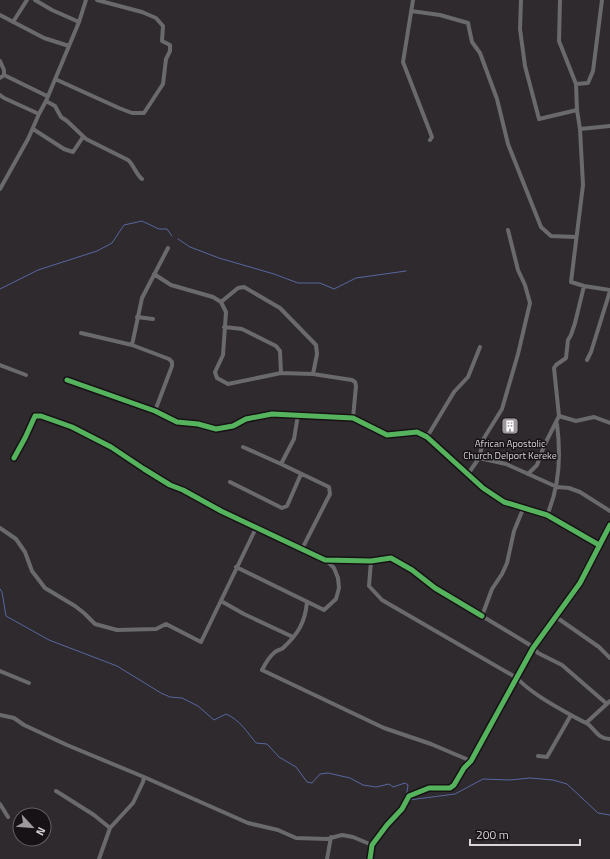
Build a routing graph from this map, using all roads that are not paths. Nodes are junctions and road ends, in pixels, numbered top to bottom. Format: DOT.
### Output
graph roads {
  1 [pos="27,0"];
  2 [pos="35,0"];
  3 [pos="86,0"];
  4 [pos="97,0"];
  5 [pos="413,0"];
  6 [pos="521,0"];
  7 [pos="560,0"];
  8 [pos="602,0"];
  9 [pos="411,11"];
  10 [pos="0,15"];
  11 [pos="13,22"];
  12 [pos="79,22"];
  13 [pos="68,46"];
  14 [pos="0,60"];
  15 [pos="2,76"];
  16 [pos="55,79"];
  17 [pos="576,84"];
  18 [pos="0,95"];
  19 [pos="47,96"];
  20 [pos="46,101"];
  21 [pos="577,110"];
  22 [pos="39,114"];
  23 [pos="610,126"];
  24 [pos="33,129"];
  25 [pos="580,129"];
  26 [pos="83,137"];
  27 [pos="430,140"];
  28 [pos="142,179"];
  29 [pos="0,189"];
  30 [pos="508,230"];
  31 [pos="576,238"];
  32 [pos="168,248"];
  33 [pos="154,274"];
  34 [pos="584,286"];
  35 [pos="610,290"];
  36 [pos="609,301"];
  37 [pos="221,302"];
  38 [pos="137,318"];
  39 [pos="152,319"];
  40 [pos="224,327"];
  41 [pos="81,333"];
  42 [pos="132,345"];
  43 [pos="480,347"];
  44 [pos="587,360"];
  45 [pos="0,365"];
  46 [pos="281,373"];
  47 [pos="313,374"];
  48 [pos="26,375"];
  49 [pos="67,380"];
  50 [pos="155,411"];
  51 [pos="298,415"];
  52 [pos="559,416"];
  53 [pos="353,418"];
  54 [pos="556,423"];
  55 [pos="610,423"];
  56 [pos="427,437"];
  57 [pos="242,446"];
  58 [pos="14,458"];
  59 [pos="479,458"];
  60 [pos="282,464"];
  61 [pos="302,474"];
  62 [pos="468,474"];
  63 [pos="528,474"];
  64 [pos="230,482"];
  65 [pos="557,487"];
  66 [pos="523,509"];
  67 [pos="610,510"];
  68 [pos="547,515"];
  69 [pos="610,525"];
  70 [pos="0,528"];
  71 [pos="256,528"];
  72 [pos="599,545"];
  73 [pos="302,549"];
  74 [pos="325,560"];
  75 [pos="371,561"];
  76 [pos="236,567"];
  77 [pos="221,601"];
  78 [pos="307,602"];
  79 [pos="482,616"];
  80 [pos="556,617"];
  81 [pos="293,637"];
  82 [pos="533,648"];
  83 [pos="610,658"];
  84 [pos="0,671"];
  85 [pos="517,678"];
  86 [pos="28,683"];
  87 [pos="608,703"];
  88 [pos="0,715"];
  89 [pos="571,715"];
  90 [pos="586,723"];
  91 [pos="610,739"];
  92 [pos="538,756"];
  93 [pos="471,761"];
  94 [pos="144,777"];
  95 [pos="56,791"];
  96 [pos="0,804"];
  97 [pos="8,818"];
  98 [pos="110,828"];
  99 [pos="331,837"];
  100 [pos="372,845"];
  101 [pos="99,859"];
  102 [pos="327,859"];
  103 [pos="370,859"];
  1 -- 11 [label="street"];
  2 -- 12 [label="street"];
  3 -- 12 [label="street"];
  4 -- 16 [label="street"];
  5 -- 9 [label="street"];
  6 -- 21 [label="street"];
  7 -- 17 [label="street"];
  8 -- 17 [label="street"];
  9 -- 27 [label="street"];
  9 -- 31 [label="street"];
  10 -- 11 [label="street"];
  11 -- 13 [label="street"];
  12 -- 13 [label="street"];
  13 -- 16 [label="street"];
  14 -- 15 [label="street"];
  15 -- 19 [label="street"];
  16 -- 19 [label="street"];
  17 -- 21 [label="street"];
  18 -- 22 [label="street"];
  19 -- 20 [label="street"];
  20 -- 22 [label="street"];
  20 -- 26 [label="street"];
  21 -- 25 [label="street"];
  22 -- 24 [label="street"];
  23 -- 25 [label="street"];
  24 -- 26 [label="street"];
  24 -- 29 [label="street"];
  25 -- 31 [label="street"];
  26 -- 28 [label="street"];
  30 -- 59 [label="street"];
  31 -- 34 [label="street"];
  32 -- 33 [label="street"];
  33 -- 37 [label="street"];
  33 -- 38 [label="street"];
  34 -- 35 [label="street"];
  34 -- 52 [label="street"];
  35 -- 36 [label="street"];
  36 -- 44 [label="street"];
  37 -- 40 [label="street"];
  37 -- 47 [label="street"];
  38 -- 39 [label="street"];
  38 -- 42 [label="street"];
  40 -- 46 [label="street"];
  40 -- 46 [label="street"];
  41 -- 42 [label="street"];
  42 -- 50 [label="street"];
  43 -- 56 [label="street"];
  45 -- 48 [label="street"];
  46 -- 47 [label="street"];
  47 -- 53 [label="street"];
  49 -- 50 [label="street"];
  50 -- 51 [label="street"];
  51 -- 53 [label="street"];
  51 -- 60 [label="street"];
  52 -- 54 [label="street"];
  52 -- 55 [label="street"];
  53 -- 56 [label="street"];
  54 -- 63 [label="street"];
  54 -- 65 [label="street"];
  56 -- 62 [label="street"];
  57 -- 60 [label="street"];
  58 -- 71 [label="street"];
  59 -- 62 [label="street"];
  59 -- 63 [label="street"];
  60 -- 61 [label="street"];
  61 -- 64 [label="street"];
  61 -- 73 [label="street"];
  62 -- 66 [label="street"];
  63 -- 65 [label="street"];
  65 -- 67 [label="street"];
  65 -- 68 [label="street"];
  66 -- 68 [label="street"];
  66 -- 79 [label="street"];
  68 -- 72 [label="street"];
  69 -- 72 [label="street"];
  70 -- 77 [label="street"];
  71 -- 73 [label="street"];
  71 -- 76 [label="street"];
  72 -- 80 [label="street"];
  73 -- 74 [label="street"];
  74 -- 75 [label="street"];
  74 -- 78 [label="street"];
  75 -- 79 [label="street"];
  75 -- 85 [label="street"];
  76 -- 77 [label="street"];
  76 -- 78 [label="street"];
  77 -- 81 [label="street"];
  78 -- 81 [label="street"];
  79 -- 82 [label="street"];
  80 -- 82 [label="street"];
  80 -- 83 [label="street"];
  81 -- 93 [label="street"];
  82 -- 85 [label="street"];
  82 -- 87 [label="street"];
  84 -- 86 [label="street"];
  85 -- 89 [label="street"];
  85 -- 93 [label="street"];
  87 -- 90 [label="street"];
  88 -- 94 [label="street"];
  89 -- 90 [label="street"];
  89 -- 92 [label="street"];
  90 -- 91 [label="street"];
  93 -- 100 [label="street"];
  94 -- 98 [label="street"];
  94 -- 99 [label="street"];
  95 -- 98 [label="street"];
  96 -- 97 [label="street"];
  98 -- 101 [label="street"];
  99 -- 100 [label="street"];
  99 -- 102 [label="street"];
  100 -- 103 [label="street"];
}
